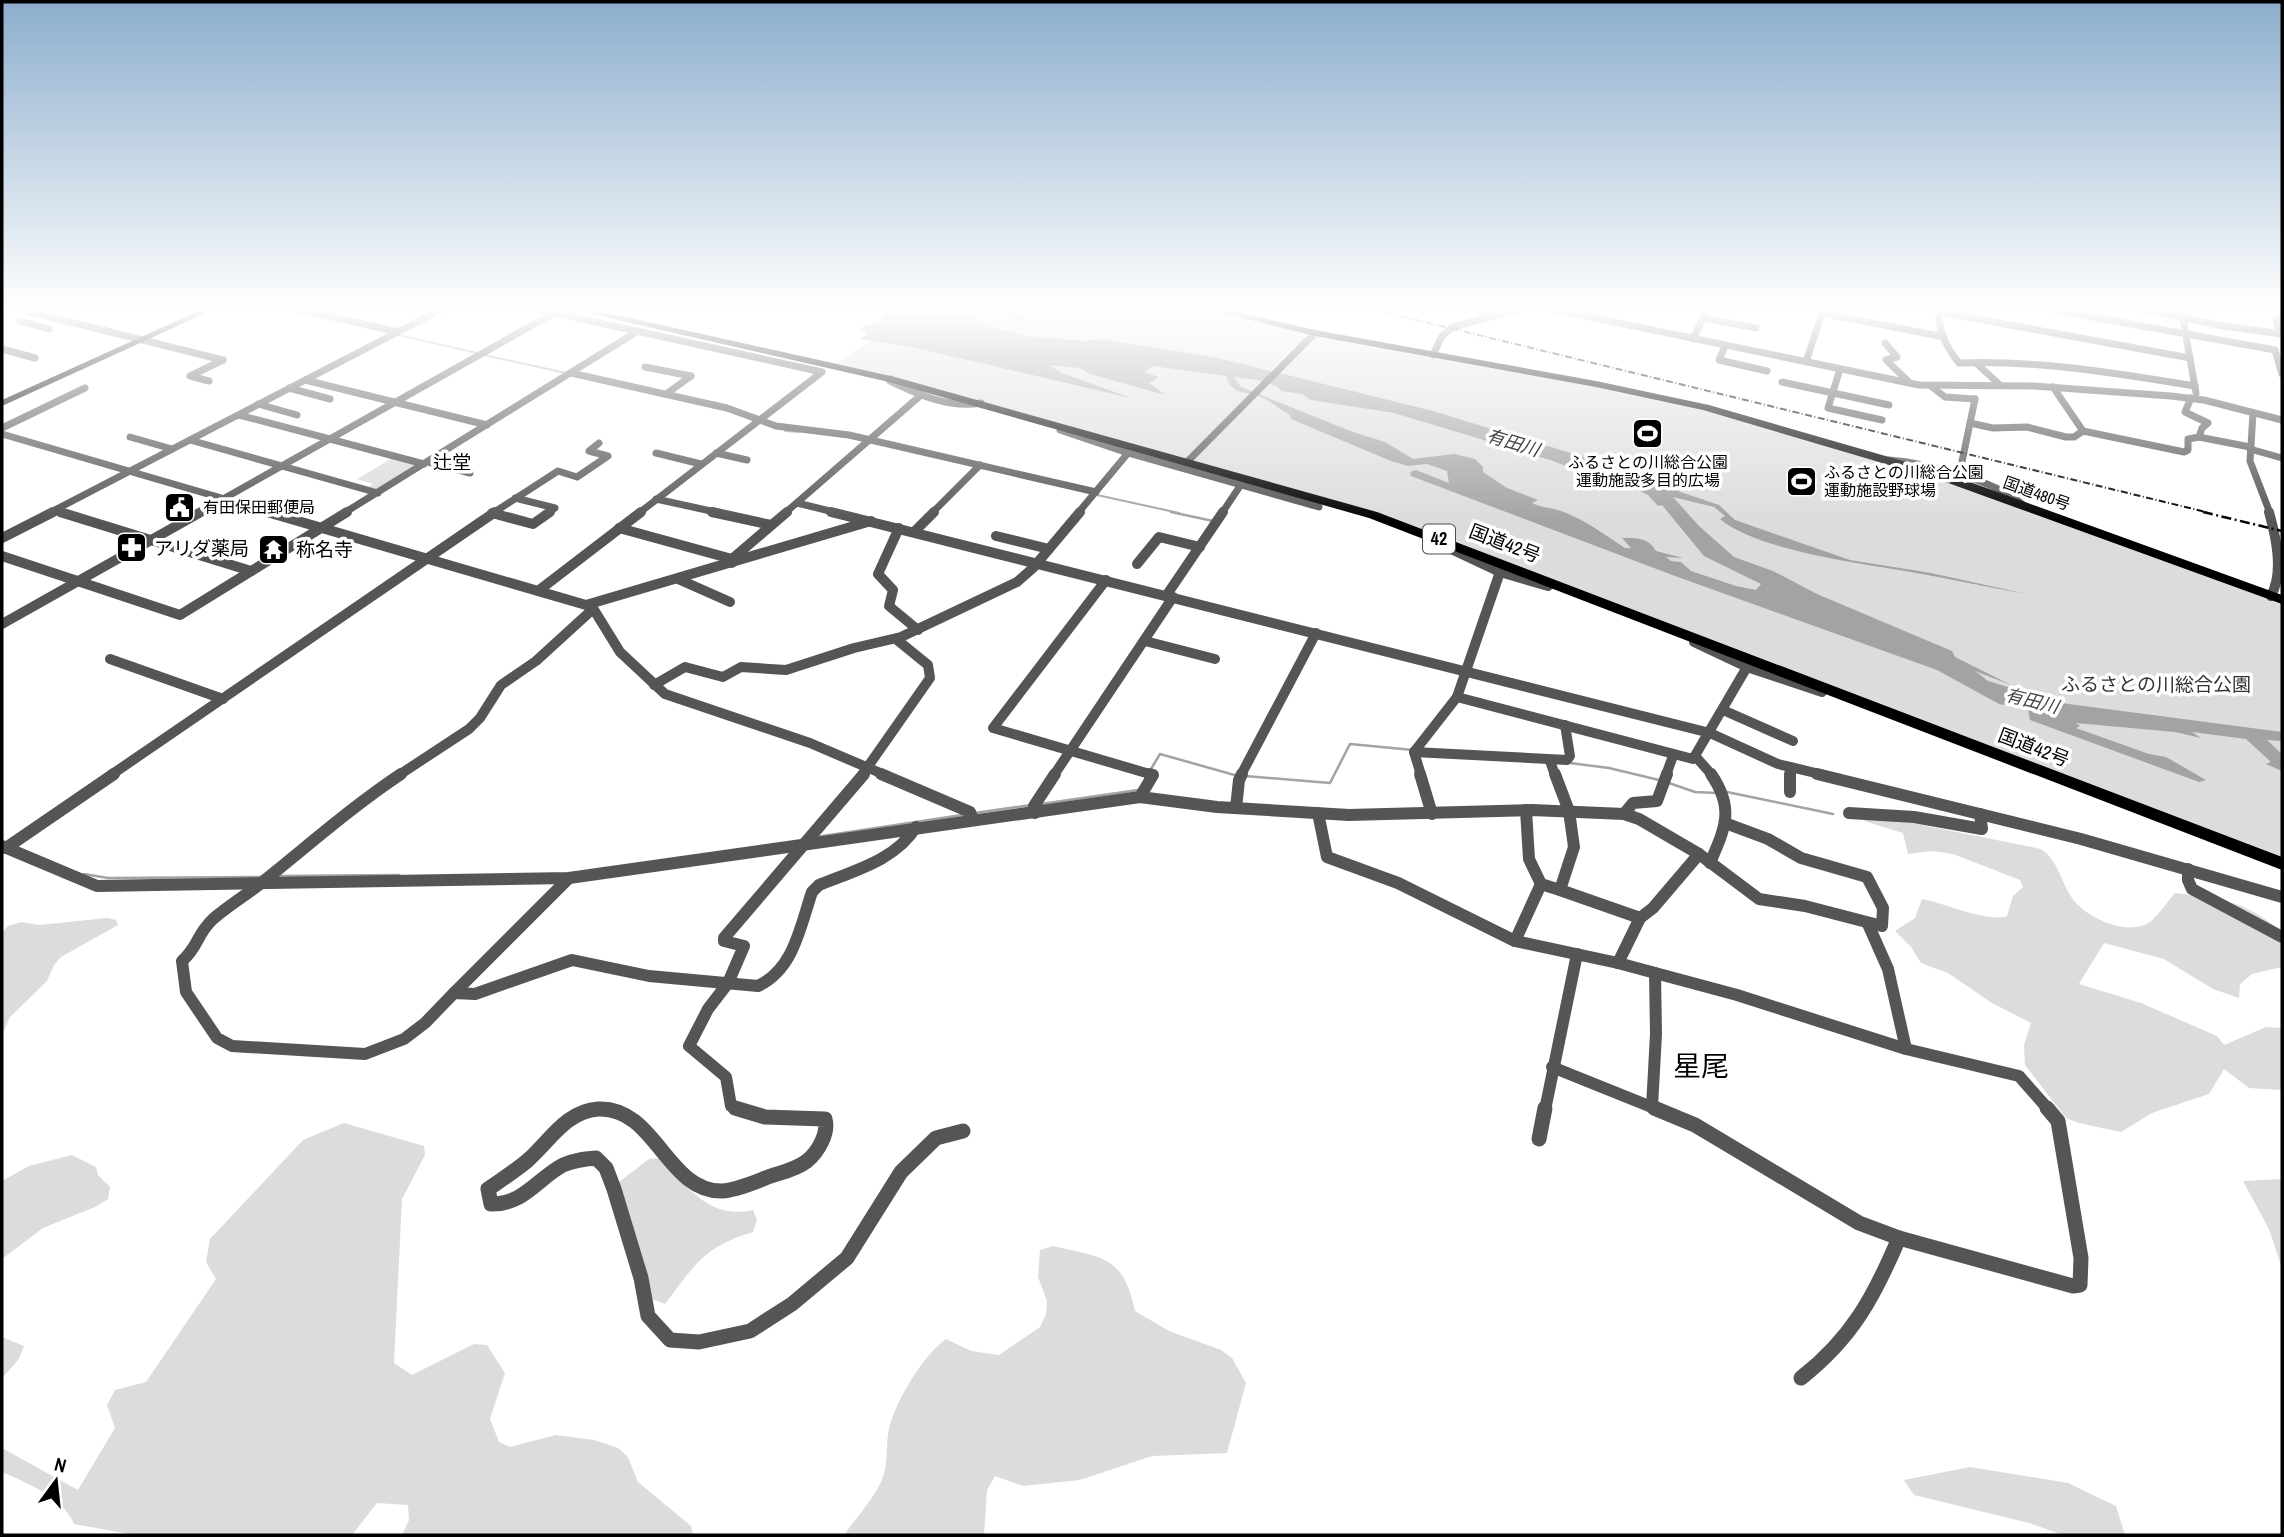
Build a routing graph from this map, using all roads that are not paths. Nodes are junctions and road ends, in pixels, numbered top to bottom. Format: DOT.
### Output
graph roads {
  1 [pos="56,379"];
  2 [pos="200,379"];
  3 [pos="437,379"];
  4 [pos="562,379"];
  5 [pos="597,379"];
  6 [pos="687,379"];
  7 [pos="813,379"];
  8 [pos="891,379"];
  9 [pos="1270,379"];
  10 [pos="1559,379"];
  11 [pos="1837,379"];
  12 [pos="1887,379"];
  13 [pos="1906,379"];
  14 [pos="1993,379"];
  15 [pos="2150,379"];
  16 [pos="2194,379"];
  17 [pos="305,380"];
  18 [pos="209,381"];
  19 [pos="1782,382"];
  20 [pos="1912,384"];
  21 [pos="2000,385"];
  22 [pos="2195,386"];
  23 [pos="1931,387"];
  24 [pos="1961,387"];
  25 [pos="2053,387"];
  26 [pos="85,388"];
  27 [pos="289,388"];
  28 [pos="1832,393"];
  29 [pos="666,394"];
  30 [pos="921,396"];
  31 [pos="330,399"];
  32 [pos="1975,399"];
  33 [pos="2194,399"];
  34 [pos="2,403"];
  35 [pos="394,403"];
  36 [pos="981,403"];
  37 [pos="258,404"];
  38 [pos="1889,405"];
  39 [pos="2253,413"];
  40 [pos="239,415"];
  41 [pos="297,415"];
  42 [pos="759,420"];
  43 [pos="1882,420"];
  44 [pos="2282,421"];
  45 [pos="1051,423"];
  46 [pos="1970,423"];
  47 [pos="487,425"];
  48 [pos="2,428"];
  49 [pos="2083,432"];
  50 [pos="2,434"];
  51 [pos="130,437"];
  52 [pos="2199,437"];
  53 [pos="330,439"];
  54 [pos="190,440"];
  55 [pos="869,440"];
  56 [pos="599,443"];
  57 [pos="172,449"];
  58 [pos="2250,449"];
  59 [pos="656,453"];
  60 [pos="716,453"];
  61 [pos="1128,453"];
  62 [pos="2282,458"];
  63 [pos="1190,459"];
  64 [pos="747,460"];
  65 [pos="1889,460"];
  66 [pos="426,463"];
  67 [pos="701,464"];
  68 [pos="980,465"];
  69 [pos="282,466"];
  70 [pos="129,471"];
  71 [pos="470,473"];
  72 [pos="1959,476"];
  73 [pos="1240,486"];
  74 [pos="1096,492"];
  75 [pos="378,493"];
  76 [pos="515,498"];
  77 [pos="224,499"];
  78 [pos="656,499"];
  79 [pos="797,503"];
  80 [pos="2022,504"];
  81 [pos="1319,507"];
  82 [pos="55,510"];
  83 [pos="492,513"];
  84 [pos="871,522"];
  85 [pos="771,524"];
  86 [pos="322,528"];
  87 [pos="619,528"];
  88 [pos="899,528"];
  89 [pos="914,532"];
  90 [pos="1426,534"];
  91 [pos="996,536"];
  92 [pos="2,538"];
  93 [pos="152,540"];
  94 [pos="1200,547"];
  95 [pos="1049,549"];
  96 [pos="2,556"];
  97 [pos="427,558"];
  98 [pos="732,561"];
  99 [pos="1037,563"];
  100 [pos="1137,564"];
  101 [pos="251,571"];
  102 [pos="1500,572"];
  103 [pos="678,579"];
  104 [pos="1106,580"];
  105 [pos="78,581"];
  106 [pos="538,591"];
  107 [pos="1578,592"];
  108 [pos="2277,594"];
  109 [pos="1170,596"];
  110 [pos="730,602"];
  111 [pos="592,607"];
  112 [pos="3,622"];
  113 [pos="1672,628"];
  114 [pos="918,630"];
  115 [pos="1316,633"];
  116 [pos="896,639"];
  117 [pos="1145,641"];
  118 [pos="110,659"];
  119 [pos="1215,659"];
  120 [pos="1747,667"];
  121 [pos="1466,670"];
  122 [pos="654,685"];
  123 [pos="1457,697"];
  124 [pos="223,699"];
  125 [pos="1878,707"];
  126 [pos="1723,710"];
  127 [pos="1565,725"];
  128 [pos="1710,733"];
  129 [pos="1793,741"];
  130 [pos="1071,750"];
  131 [pos="1414,752"];
  132 [pos="1674,755"];
  133 [pos="1696,757"];
  134 [pos="1550,761"];
  135 [pos="1790,767"];
  136 [pos="868,769"];
  137 [pos="1790,792"];
  138 [pos="1139,797"];
  139 [pos="1236,808"];
  140 [pos="1526,810"];
  141 [pos="1569,811"];
  142 [pos="1035,813"];
  143 [pos="1318,813"];
  144 [pos="1849,813"];
  145 [pos="1432,814"];
  146 [pos="1624,814"];
  147 [pos="1980,814"];
  148 [pos="972,819"];
  149 [pos="1726,823"];
  150 [pos="916,827"];
  151 [pos="807,843"];
  152 [pos="4,847"];
  153 [pos="1699,854"];
  154 [pos="1710,863"];
  155 [pos="2282,864"];
  156 [pos="2188,869"];
  157 [pos="569,878"];
  158 [pos="263,882"];
  159 [pos="1541,884"];
  160 [pos="1560,890"];
  161 [pos="2282,897"];
  162 [pos="1640,918"];
  163 [pos="1868,924"];
  164 [pos="2282,937"];
  165 [pos="1515,942"];
  166 [pos="1577,954"];
  167 [pos="1618,963"];
  168 [pos="1655,973"];
  169 [pos="728,983"];
  170 [pos="454,993"];
  171 [pos="1906,1049"];
  172 [pos="1552,1067"];
  173 [pos="1652,1107"];
  174 [pos="963,1131"];
  175 [pos="1539,1139"];
  176 [pos="1899,1238"];
  177 [pos="1801,1378"];
  1 -- 34 [label="main road"];
  2 -- 18 [label="street"];
  3 -- 35 [label="street"];
  4 -- 47 [label="street"];
  5 -- 29 [label="street"];
  6 -- 29 [label="street"];
  7 -- 42 [label="street"];
  8 -- 30 [label="street"];
  8 -- 36 [label="highway, 国道42号 / 42"];
  9 -- 63 [label="street"];
  10 -- 65 [label="highway, 国道480号"];
  11 -- 28 [label="street"];
  12 -- 20 [label="street"];
  13 -- 20 [label="street"];
  14 -- 21 [label="street"];
  15 -- 22 [label="street"];
  16 -- 22 [label="street"];
  17 -- 27 [label="street"];
  17 -- 35 [label="street"];
  19 -- 28 [label="street"];
  20 -- 23 [label="street"];
  21 -- 24 [label="street"];
  21 -- 25 [label="street"];
  22 -- 33 [label="street"];
  23 -- 24 [label="street"];
  23 -- 32 [label="street"];
  24 -- 32 [label="street"];
  25 -- 33 [label="street"];
  25 -- 49 [label="street"];
  26 -- 48 [label="street"];
  27 -- 31 [label="street"];
  27 -- 37 [label="street"];
  28 -- 38 [label="street"];
  28 -- 43 [label="street"];
  29 -- 42 [label="street"];
  30 -- 36 [label="street"];
  30 -- 55 [label="street"];
  32 -- 46 [label="street"];
  33 -- 39 [label="street"];
  33 -- 52 [label="street"];
  35 -- 47 [label="street"];
  35 -- 53 [label="street"];
  36 -- 45 [label="highway, 国道42号 / 42"];
  37 -- 40 [label="street"];
  37 -- 41 [label="street"];
  39 -- 44 [label="street"];
  39 -- 58 [label="street"];
  40 -- 53 [label="street"];
  40 -- 54 [label="street"];
  42 -- 55 [label="street"];
  42 -- 60 [label="street"];
  45 -- 61 [label="street"];
  45 -- 63 [label="highway, 国道42号 / 42"];
  46 -- 49 [label="street"];
  46 -- 72 [label="street"];
  47 -- 66 [label="street"];
  49 -- 52 [label="street"];
  50 -- 70 [label="street"];
  51 -- 57 [label="street"];
  52 -- 58 [label="street"];
  53 -- 66 [label="street"];
  53 -- 69 [label="street"];
  54 -- 57 [label="street"];
  54 -- 69 [label="street"];
  55 -- 68 [label="street"];
  55 -- 79 [label="street"];
  56 -- 76 [label="street"];
  57 -- 70 [label="street"];
  58 -- 62 [label="street"];
  58 -- 108 [label="street"];
  59 -- 67 [label="street"];
  60 -- 64 [label="street"];
  60 -- 67 [label="street"];
  61 -- 73 [label="street"];
  61 -- 74 [label="street"];
  63 -- 90 [label="highway, 国道42号 / 42"];
  65 -- 72 [label="street"];
  65 -- 80 [label="highway, 国道480号"];
  66 -- 71 [label="street"];
  66 -- 75 [label="street"];
  67 -- 78 [label="street"];
  68 -- 74 [label="street"];
  68 -- 89 [label="street"];
  69 -- 75 [label="street"];
  69 -- 77 [label="street"];
  70 -- 77 [label="street"];
  70 -- 82 [label="street"];
  72 -- 80 [label="street"];
  73 -- 81 [label="street"];
  73 -- 94 [label="street"];
  74 -- 95 [label="street"];
  75 -- 86 [label="street"];
  76 -- 83 [label="street"];
  76 -- 83 [label="street"];
  77 -- 86 [label="street"];
  77 -- 93 [label="street"];
  78 -- 85 [label="street"];
  78 -- 87 [label="street"];
  79 -- 84 [label="street"];
  79 -- 85 [label="street"];
  80 -- 108 [label="highway, 国道480号"];
  82 -- 92 [label="street"];
  82 -- 93 [label="street"];
  83 -- 97 [label="street"];
  84 -- 88 [label="street"];
  84 -- 98 [label="street"];
  85 -- 98 [label="street"];
  86 -- 97 [label="street"];
  86 -- 101 [label="street"];
  87 -- 98 [label="street"];
  87 -- 106 [label="street"];
  88 -- 89 [label="street"];
  88 -- 114 [label="street"];
  89 -- 99 [label="street"];
  90 -- 102 [label="street"];
  90 -- 107 [label="highway, 国道42号 / 42"];
  91 -- 95 [label="street"];
  93 -- 101 [label="street"];
  93 -- 105 [label="street"];
  94 -- 100 [label="street"];
  94 -- 109 [label="street"];
  95 -- 99 [label="street"];
  96 -- 105 [label="street"];
  97 -- 106 [label="street"];
  97 -- 124 [label="street"];
  98 -- 103 [label="street"];
  99 -- 104 [label="street"];
  99 -- 114 [label="street"];
  101 -- 105 [label="street"];
  102 -- 107 [label="street"];
  102 -- 121 [label="street"];
  103 -- 110 [label="street"];
  103 -- 111 [label="street"];
  104 -- 109 [label="street"];
  104 -- 130 [label="street"];
  105 -- 112 [label="street"];
  106 -- 111 [label="street"];
  107 -- 113 [label="highway, 国道42号 / 42"];
  109 -- 115 [label="street"];
  109 -- 117 [label="street"];
  111 -- 122 [label="street"];
  111 -- 158 [label="street"];
  113 -- 120 [label="street"];
  113 -- 125 [label="highway, 国道42号 / 42"];
  114 -- 116 [label="street"];
  115 -- 121 [label="street"];
  115 -- 139 [label="street"];
  116 -- 122 [label="street"];
  116 -- 136 [label="street"];
  117 -- 119 [label="street"];
  117 -- 130 [label="street"];
  118 -- 124 [label="street"];
  120 -- 125 [label="street"];
  120 -- 126 [label="street"];
  121 -- 123 [label="street"];
  121 -- 128 [label="street"];
  122 -- 136 [label="street"];
  123 -- 127 [label="street"];
  123 -- 131 [label="street"];
  124 -- 152 [label="street"];
  125 -- 155 [label="highway, 国道42号 / 42"];
  126 -- 128 [label="street"];
  126 -- 129 [label="street"];
  127 -- 132 [label="street"];
  127 -- 134 [label="street"];
  128 -- 133 [label="street"];
  128 -- 135 [label="street"];
  130 -- 138 [label="street"];
  130 -- 142 [label="street"];
  131 -- 134 [label="street"];
  131 -- 145 [label="street"];
  132 -- 133 [label="street"];
  132 -- 146 [label="street"];
  133 -- 149 [label="street"];
  134 -- 141 [label="street"];
  135 -- 137 [label="street"];
  135 -- 147 [label="street"];
  136 -- 148 [label="street"];
  136 -- 151 [label="street"];
  138 -- 139 [label="street"];
  138 -- 142 [label="street"];
  139 -- 143 [label="street"];
  140 -- 141 [label="street"];
  140 -- 145 [label="street"];
  140 -- 159 [label="street"];
  141 -- 146 [label="street"];
  141 -- 160 [label="street"];
  142 -- 148 [label="street"];
  143 -- 145 [label="street"];
  143 -- 165 [label="street"];
  144 -- 147 [label="street"];
  146 -- 153 [label="street"];
  147 -- 156 [label="street"];
  148 -- 150 [label="street"];
  149 -- 154 [label="street"];
  149 -- 163 [label="street"];
  150 -- 151 [label="street"];
  150 -- 169 [label="street"];
  151 -- 157 [label="street"];
  151 -- 169 [label="street"];
  152 -- 158 [label="street"];
  153 -- 154 [label="street"];
  153 -- 162 [label="street"];
  154 -- 163 [label="street"];
  156 -- 161 [label="street"];
  156 -- 164 [label="street"];
  157 -- 158 [label="street"];
  157 -- 170 [label="street"];
  158 -- 170 [label="street"];
  159 -- 160 [label="street"];
  159 -- 165 [label="street"];
  160 -- 162 [label="street"];
  162 -- 167 [label="street"];
  163 -- 171 [label="street"];
  165 -- 166 [label="street"];
  166 -- 167 [label="street"];
  166 -- 172 [label="street"];
  167 -- 168 [label="street"];
  168 -- 171 [label="street"];
  168 -- 173 [label="street"];
  169 -- 170 [label="street"];
  169 -- 174 [label="street"];
  171 -- 176 [label="street"];
  172 -- 173 [label="street"];
  172 -- 175 [label="street"];
  173 -- 176 [label="street"];
  176 -- 177 [label="street"];
}
